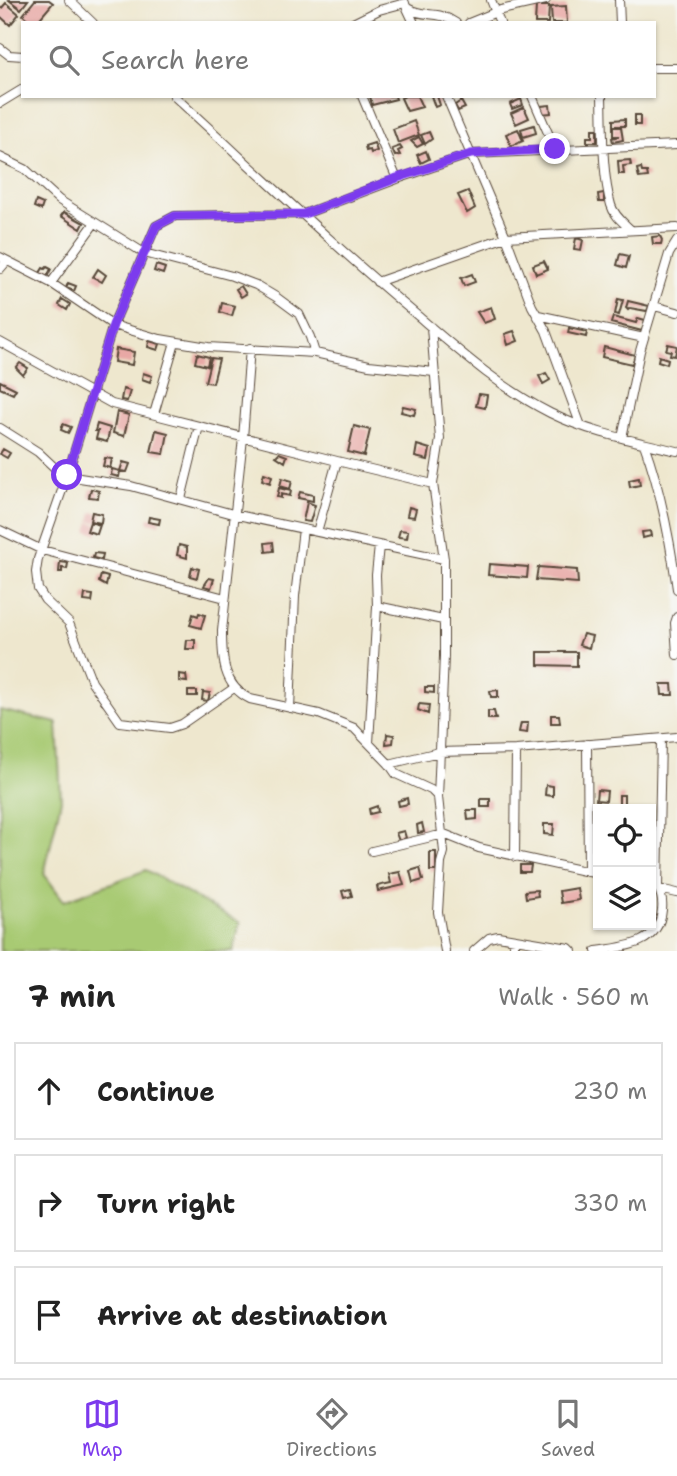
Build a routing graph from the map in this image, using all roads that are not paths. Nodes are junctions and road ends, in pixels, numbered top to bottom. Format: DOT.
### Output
graph roads {
  1 [pos="69,0"];
  2 [pos="491,0"];
  3 [pos="546,0"];
  4 [pos="619,0"];
  5 [pos="405,4"];
  6 [pos="495,12"];
  7 [pos="83,14"];
  8 [pos="78,21"];
  9 [pos="91,21"];
  10 [pos="357,21"];
  11 [pos="413,21"];
  12 [pos="452,21"];
  13 [pos="474,21"];
  14 [pos="499,21"];
  15 [pos="620,21"];
  16 [pos="0,48"];
  17 [pos="21,56"];
  18 [pos="656,68"];
  19 [pos="677,68"];
  20 [pos="21,90"];
  21 [pos="176,98"];
  22 [pos="363,98"];
  23 [pos="447,98"];
  24 [pos="533,98"];
  25 [pos="602,98"];
  26 [pos="0,103"];
  27 [pos="677,145"];
  28 [pos="555,149"];
  29 [pos="604,150"];
  30 [pos="471,154"];
  31 [pos="0,157"];
  32 [pos="397,178"];
  33 [pos="304,214"];
  34 [pos="94,224"];
  35 [pos="677,228"];
  36 [pos="631,230"];
  37 [pos="506,237"];
  38 [pos="677,241"];
  39 [pos="144,253"];
  40 [pos="3,259"];
  41 [pos="0,269"];
  42 [pos="377,282"];
  43 [pos="51,283"];
  44 [pos="654,306"];
  45 [pos="677,312"];
  46 [pos="538,315"];
  47 [pos="113,325"];
  48 [pos="431,327"];
  49 [pos="644,338"];
  50 [pos="0,342"];
  51 [pos="175,342"];
  52 [pos="250,348"];
  53 [pos="314,353"];
  54 [pos="434,372"];
  55 [pos="92,392"];
  56 [pos="155,414"];
  57 [pos="199,426"];
  58 [pos="580,426"];
  59 [pos="0,428"];
  60 [pos="243,438"];
  61 [pos="622,438"];
  62 [pos="644,444"];
  63 [pos="676,450"];
  64 [pos="337,461"];
  65 [pos="67,475"];
  66 [pos="433,484"];
  67 [pos="181,499"];
  68 [pos="233,514"];
  69 [pos="303,529"];
  70 [pos="0,530"];
  71 [pos="317,533"];
  72 [pos="673,535"];
  73 [pos="379,545"];
  74 [pos="43,550"];
  75 [pos="444,558"];
  76 [pos="677,589"];
  77 [pos="225,598"];
  78 [pos="377,606"];
  79 [pos="677,617"];
  80 [pos="443,620"];
  81 [pos="677,656"];
  82 [pos="234,688"];
  83 [pos="290,708"];
  84 [pos="677,737"];
  85 [pos="661,739"];
  86 [pos="369,743"];
  87 [pos="587,744"];
  88 [pos="516,750"];
  89 [pos="439,752"];
  90 [pos="389,764"];
  91 [pos="438,797"];
  92 [pos="444,834"];
  93 [pos="372,851"];
  94 [pos="515,857"];
  95 [pos="656,867"];
  96 [pos="588,871"];
  97 [pos="593,872"];
  98 [pos="656,888"];
  99 [pos="656,889"];
  100 [pos="677,892"];
  101 [pos="656,930"];
  102 [pos="656,930"];
  103 [pos="514,939"];
  104 [pos="445,951"];
  105 [pos="474,951"];
  106 [pos="514,951"];
  107 [pos="572,951"];
  108 [pos="596,951"];
  1 -- 7 [label="street"];
  2 -- 6 [label="street"];
  3 -- 6 [label="street"];
  4 -- 15 [label="street"];
  5 -- 10 [label="street"];
  5 -- 11 [label="street"];
  5 -- 12 [label="street"];
  6 -- 13 [label="street"];
  6 -- 14 [label="street"];
  7 -- 8 [label="street"];
  7 -- 9 [label="street"];
  16 -- 17 [label="street"];
  18 -- 19 [label="street"];
  20 -- 26 [label="street"];
  21 -- 33 [label="street"];
  22 -- 32 [label="street"];
  23 -- 30 [label="street"];
  24 -- 28 [label="street"];
  25 -- 29 [label="street"];
  27 -- 29 [label="street"];
  28 -- 29 [label="street"];
  28 -- 30 [label="street"];
  29 -- 36 [label="street"];
  30 -- 32 [label="street"];
  30 -- 37 [label="street"];
  31 -- 34 [label="street"];
  32 -- 33 [label="street"];
  33 -- 39 [label="street"];
  33 -- 42 [label="street"];
  34 -- 39 [label="street"];
  34 -- 43 [label="street"];
  35 -- 36 [label="street"];
  36 -- 37 [label="street"];
  37 -- 42 [label="street"];
  37 -- 46 [label="street"];
  38 -- 44 [label="street"];
  39 -- 47 [label="street"];
  39 -- 53 [label="street"];
  40 -- 41 [label="street"];
  40 -- 43 [label="street"];
  42 -- 48 [label="street"];
  43 -- 47 [label="street"];
  44 -- 45 [label="street"];
  44 -- 49 [label="street"];
  46 -- 49 [label="street"];
  46 -- 58 [label="street"];
  47 -- 51 [label="street"];
  47 -- 55 [label="street"];
  48 -- 54 [label="street"];
  48 -- 58 [label="street"];
  49 -- 61 [label="street"];
  50 -- 55 [label="street"];
  51 -- 52 [label="street"];
  51 -- 56 [label="street"];
  52 -- 53 [label="street"];
  52 -- 60 [label="street"];
  53 -- 54 [label="street"];
  54 -- 66 [label="street"];
  55 -- 56 [label="street"];
  55 -- 65 [label="street"];
  56 -- 57 [label="street"];
  57 -- 60 [label="street"];
  57 -- 67 [label="street"];
  58 -- 61 [label="street"];
  59 -- 65 [label="street"];
  60 -- 64 [label="street"];
  60 -- 68 [label="street"];
  61 -- 62 [label="street"];
  62 -- 63 [label="street"];
  62 -- 72 [label="street"];
  64 -- 66 [label="street"];
  64 -- 71 [label="street"];
  65 -- 67 [label="street"];
  65 -- 74 [label="street"];
  66 -- 75 [label="street"];
  67 -- 68 [label="street"];
  68 -- 69 [label="street"];
  68 -- 77 [label="street"];
  69 -- 71 [label="street"];
  69 -- 83 [label="street"];
  70 -- 74 [label="street"];
  71 -- 73 [label="street"];
  72 -- 76 [label="street"];
  73 -- 75 [label="street"];
  73 -- 78 [label="street"];
  74 -- 77 [label="street"];
  74 -- 82 [label="street"];
  75 -- 80 [label="street"];
  77 -- 82 [label="street"];
  78 -- 80 [label="street"];
  78 -- 86 [label="street"];
  79 -- 81 [label="street"];
  80 -- 89 [label="street"];
  82 -- 83 [label="street"];
  83 -- 86 [label="street"];
  84 -- 85 [label="street"];
  85 -- 87 [label="street"];
  85 -- 95 [label="street"];
  86 -- 90 [label="street"];
  87 -- 88 [label="street"];
  87 -- 96 [label="street"];
  88 -- 89 [label="street"];
  88 -- 94 [label="street"];
  89 -- 90 [label="street"];
  89 -- 91 [label="street"];
  90 -- 91 [label="street"];
  91 -- 92 [label="street"];
  92 -- 93 [label="street"];
  92 -- 94 [label="street"];
  92 -- 104 [label="street"];
  94 -- 96 [label="street"];
  96 -- 97 [label="street"];
  98 -- 100 [label="street"];
  99 -- 102 [label="street"];
  101 -- 108 [label="street"];
  103 -- 105 [label="street"];
  103 -- 106 [label="street"];
  103 -- 107 [label="street"];
}
